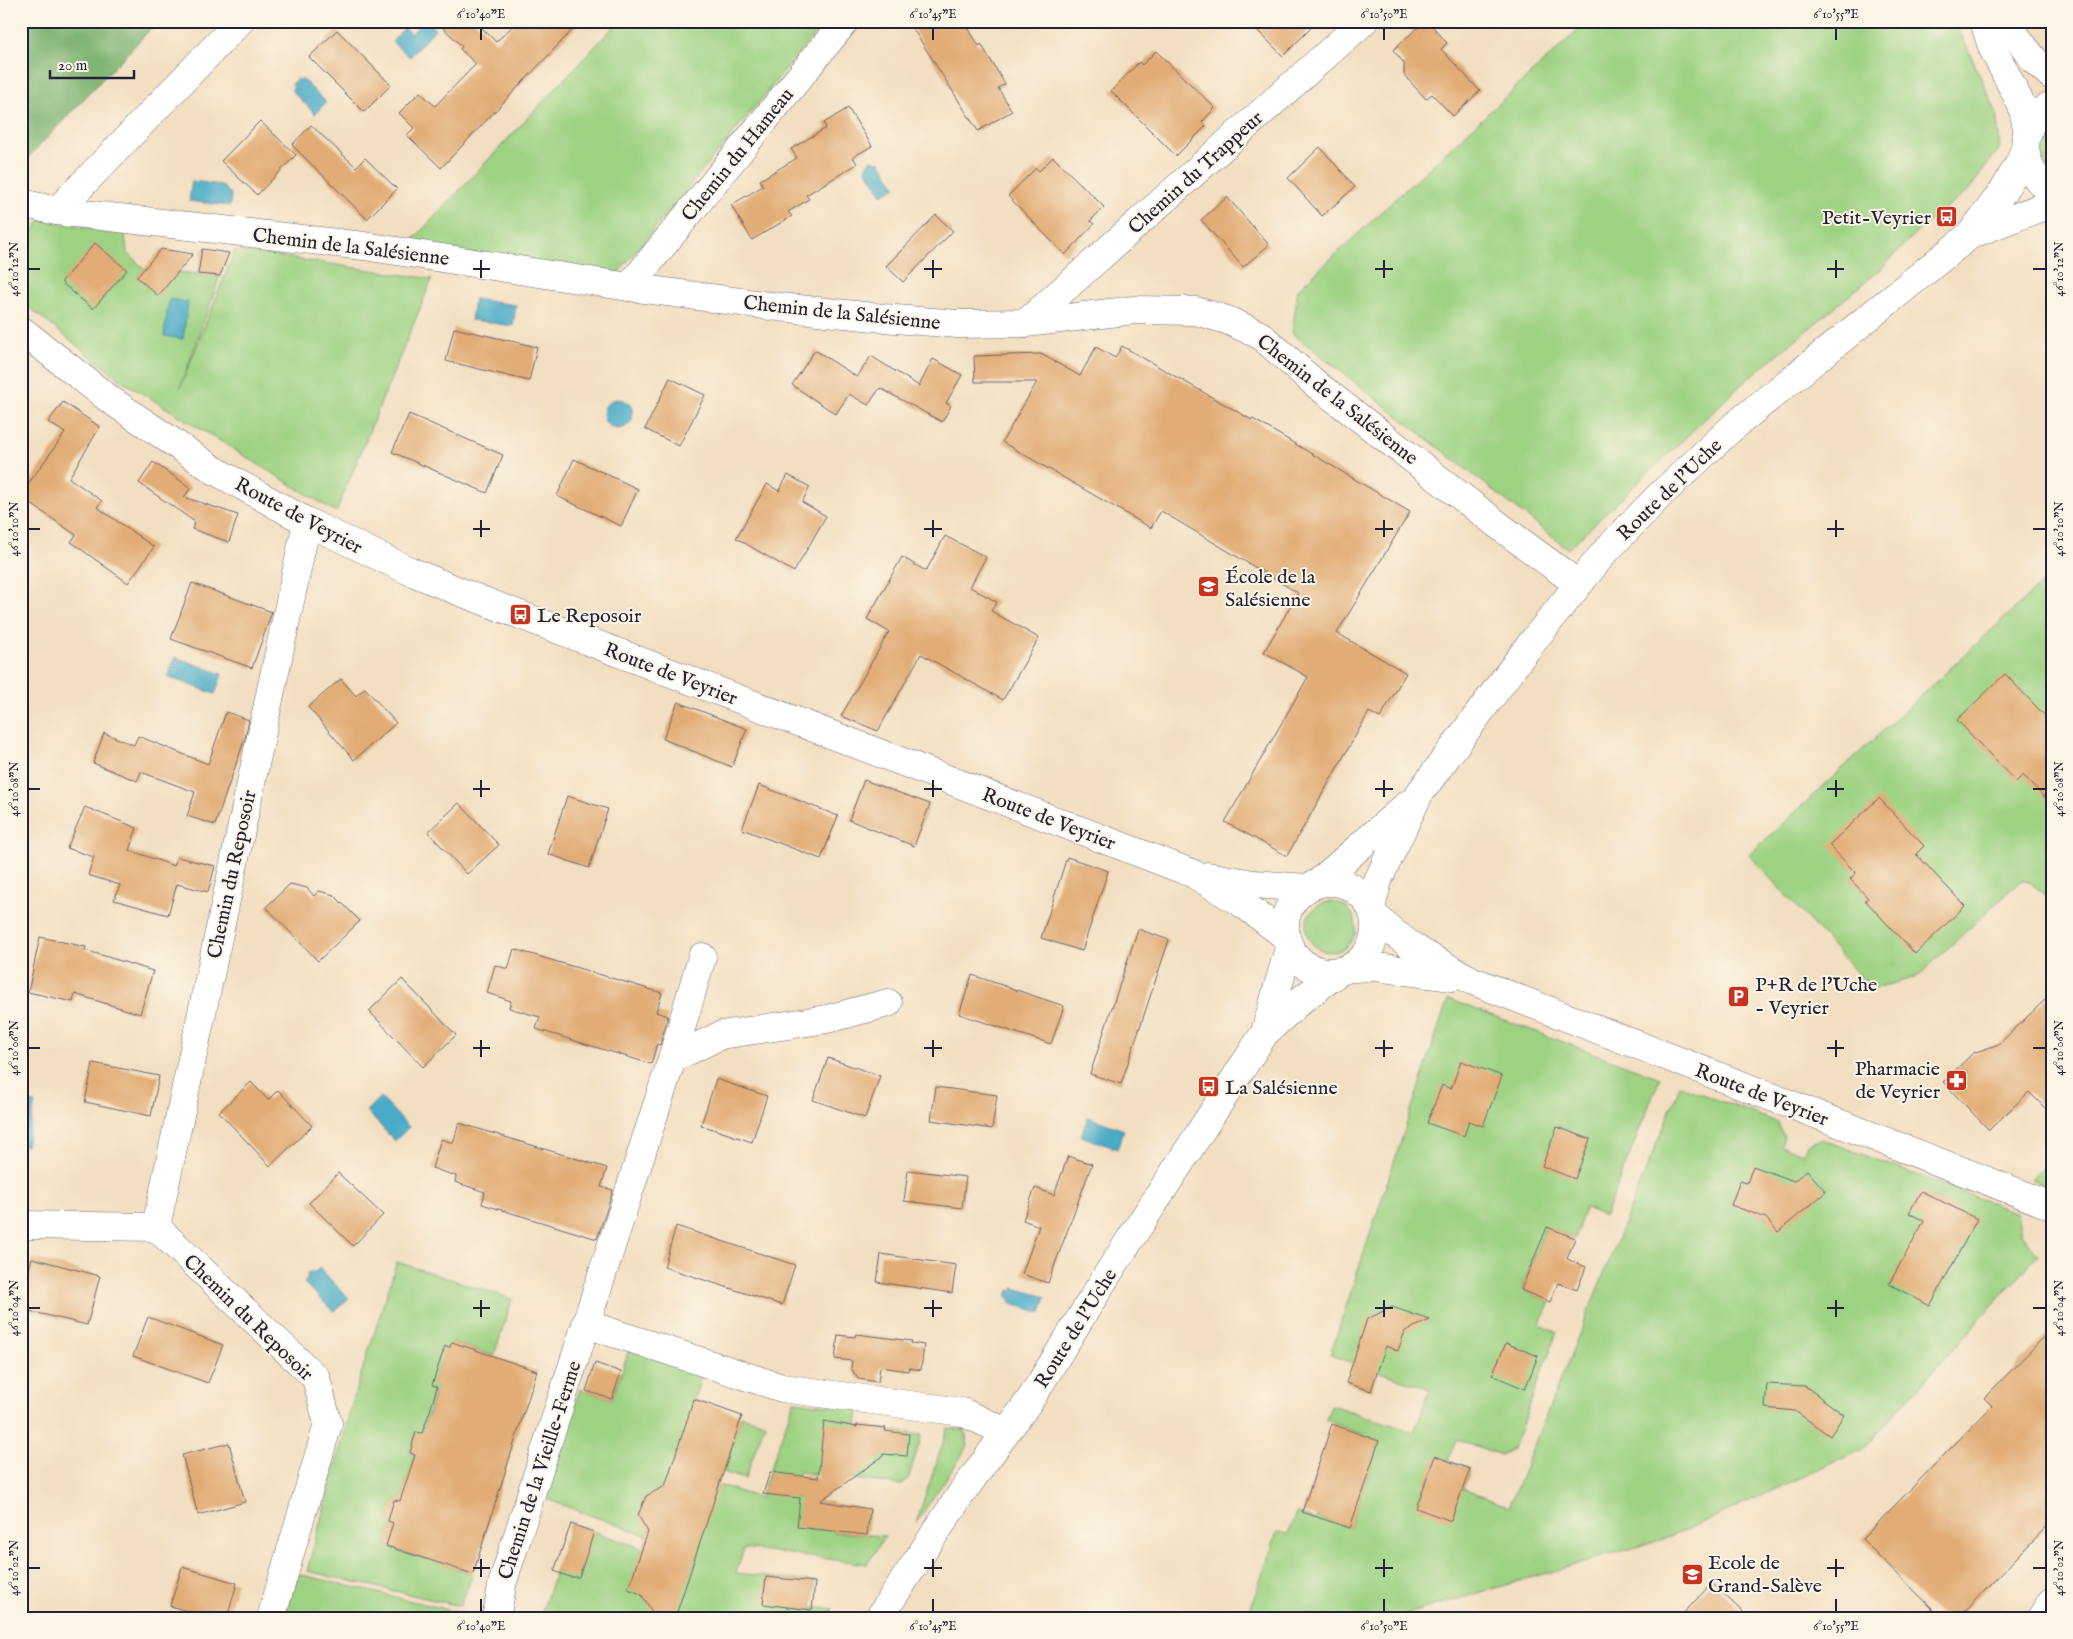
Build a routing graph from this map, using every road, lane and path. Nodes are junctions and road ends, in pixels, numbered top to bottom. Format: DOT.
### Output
graph roads {
  1 [pos="240,21"];
  2 [pos="845,21"];
  3 [pos="1364,21"];
  4 [pos="1984,21"];
  5 [pos="2004,21"];
  6 [pos="2052,76"];
  7 [pos="2052,105"];
  8 [pos="2026,140"];
  9 [pos="2052,191"];
  10 [pos="21,202"];
  11 [pos="2052,203"];
  12 [pos="57,211"];
  13 [pos="1970,235"];
  14 [pos="629,287"];
  15 [pos="1026,323"];
  16 [pos="21,330"];
  17 [pos="307,522"];
  18 [pos="1578,584"];
  19 [pos="1419,794"];
  20 [pos="1194,874"];
  21 [pos="1312,886"];
  22 [pos="1373,912"];
  23 [pos="1287,942"];
  24 [pos="702,957"];
  25 [pos="1346,970"];
  26 [pos="1473,981"];
  27 [pos="888,1003"];
  28 [pos="1264,1034"];
  29 [pos="672,1059"];
  30 [pos="2052,1206"];
  31 [pos="21,1225"];
  32 [pos="156,1227"];
  33 [pos="586,1324"];
  34 [pos="1006,1432"];
  35 [pos="2052,1602"];
  36 [pos="271,1618"];
  37 [pos="496,1618"];
  38 [pos="879,1618"];
  39 [pos="2042,1618"];
  1 -- 12 [label="street"];
  2 -- 14 [label="street, Chemin du Hameau"];
  3 -- 15 [label="street, Chemin du Trappeur"];
  4 -- 8 [label="street"];
  5 -- 6 [label="street"];
  7 -- 8 [label="street, Route de l'Uche"];
  8 -- 9 [label="street"];
  8 -- 13 [label="street, Route de l'Uche"];
  10 -- 12 [label="street, Chemin de la Salésienne"];
  11 -- 13 [label="street, Route de l'Uche"];
  12 -- 14 [label="street, Chemin de la Salésienne"];
  13 -- 18 [label="street, Route de l'Uche"];
  14 -- 15 [label="street, Chemin de la Salésienne"];
  15 -- 18 [label="street, Chemin de la Salésienne"];
  16 -- 17 [label="street, Route de Veyrier"];
  17 -- 20 [label="street, Route de Veyrier"];
  17 -- 32 [label="street, Chemin du Reposoir"];
  18 -- 19 [label="street, Route de l'Uche"];
  19 -- 21 [label="street, Route de l'Uche"];
  19 -- 22 [label="street, Route de l'Uche"];
  20 -- 21 [label="street, Route de Veyrier"];
  20 -- 23 [label="street, Route de Veyrier"];
  21 -- 22 [label="street"];
  21 -- 23 [label="street"];
  22 -- 25 [label="street"];
  22 -- 26 [label="street, Route de Veyrier"];
  23 -- 25 [label="street"];
  23 -- 28 [label="street, Route de l'Uche"];
  24 -- 29 [label="street, Chemin de la Vieille-Ferme"];
  25 -- 26 [label="street, Route de Veyrier"];
  25 -- 28 [label="street, Route de l'Uche"];
  26 -- 30 [label="street, Route de Veyrier"];
  27 -- 29 [label="street"];
  28 -- 34 [label="street, Route de l'Uche"];
  29 -- 33 [label="street, Chemin de la Vieille-Ferme"];
  31 -- 32 [label="street"];
  32 -- 36 [label="street, Chemin du Reposoir"];
  33 -- 34 [label="street"];
  33 -- 37 [label="street, Chemin de la Vieille-Ferme"];
  34 -- 38 [label="street, Route de l'Uche"];
  35 -- 39 [label="street"];
}
